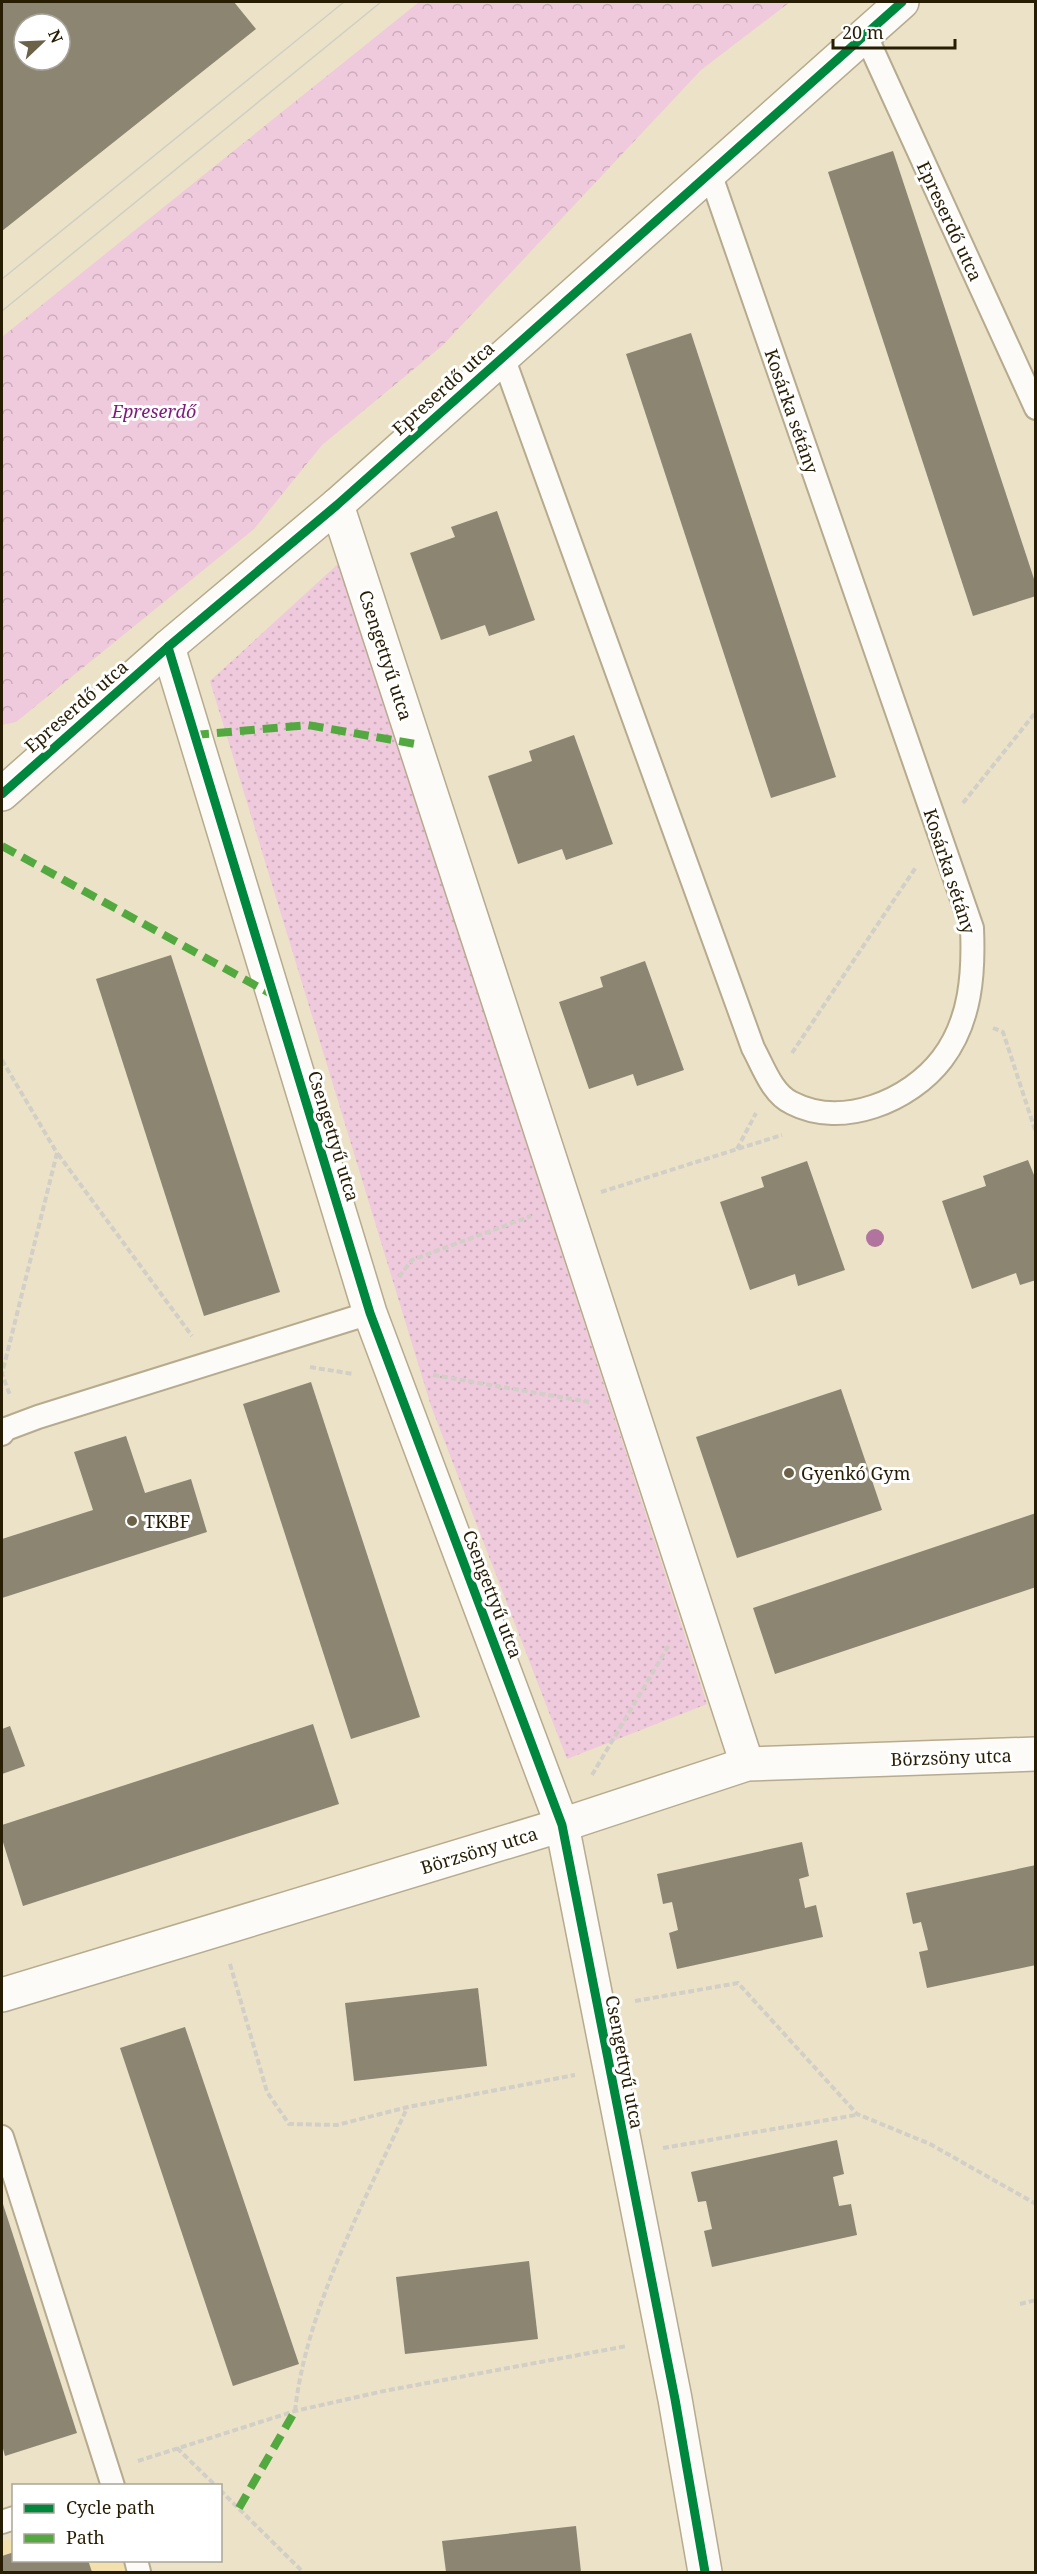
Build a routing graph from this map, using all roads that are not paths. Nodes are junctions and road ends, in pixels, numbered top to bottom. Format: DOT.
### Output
graph roads {
  1 [pos="902,2"];
  2 [pos="865,34"];
  3 [pos="710,172"];
  4 [pos="503,357"];
  5 [pos="1035,408"];
  6 [pos="337,505"];
  7 [pos="168,647"];
  8 [pos="2,794"];
  9 [pos="368,1306"];
  10 [pos="2,1434"];
  11 [pos="1035,1754"];
  12 [pos="747,1764"];
  13 [pos="562,1825"];
  14 [pos="2,1995"];
  15 [pos="2,2137"];
  16 [pos="110,2478"];
  17 [pos="705,2572"];
  1 -- 2 [label="street, Epreserdő utca"];
  2 -- 3 [label="street, Epreserdő utca"];
  2 -- 5 [label="lane, Epreserdő utca"];
  3 -- 4 [label="street, Epreserdő utca"];
  3 -- 4 [label="lane, Kosárka sétány"];
  4 -- 6 [label="street, Epreserdő utca"];
  6 -- 7 [label="street, Epreserdő utca"];
  6 -- 12 [label="street, Csengettyű utca"];
  7 -- 8 [label="street, Epreserdő utca"];
  7 -- 9 [label="street, Csengettyű utca"];
  9 -- 10 [label="lane"];
  9 -- 13 [label="street, Csengettyű utca"];
  11 -- 12 [label="street, Börzsöny utca"];
  12 -- 13 [label="street, Börzsöny utca"];
  13 -- 14 [label="street, Börzsöny utca"];
  13 -- 17 [label="street, Csengettyű utca"];
  15 -- 16 [label="lane"];
}
